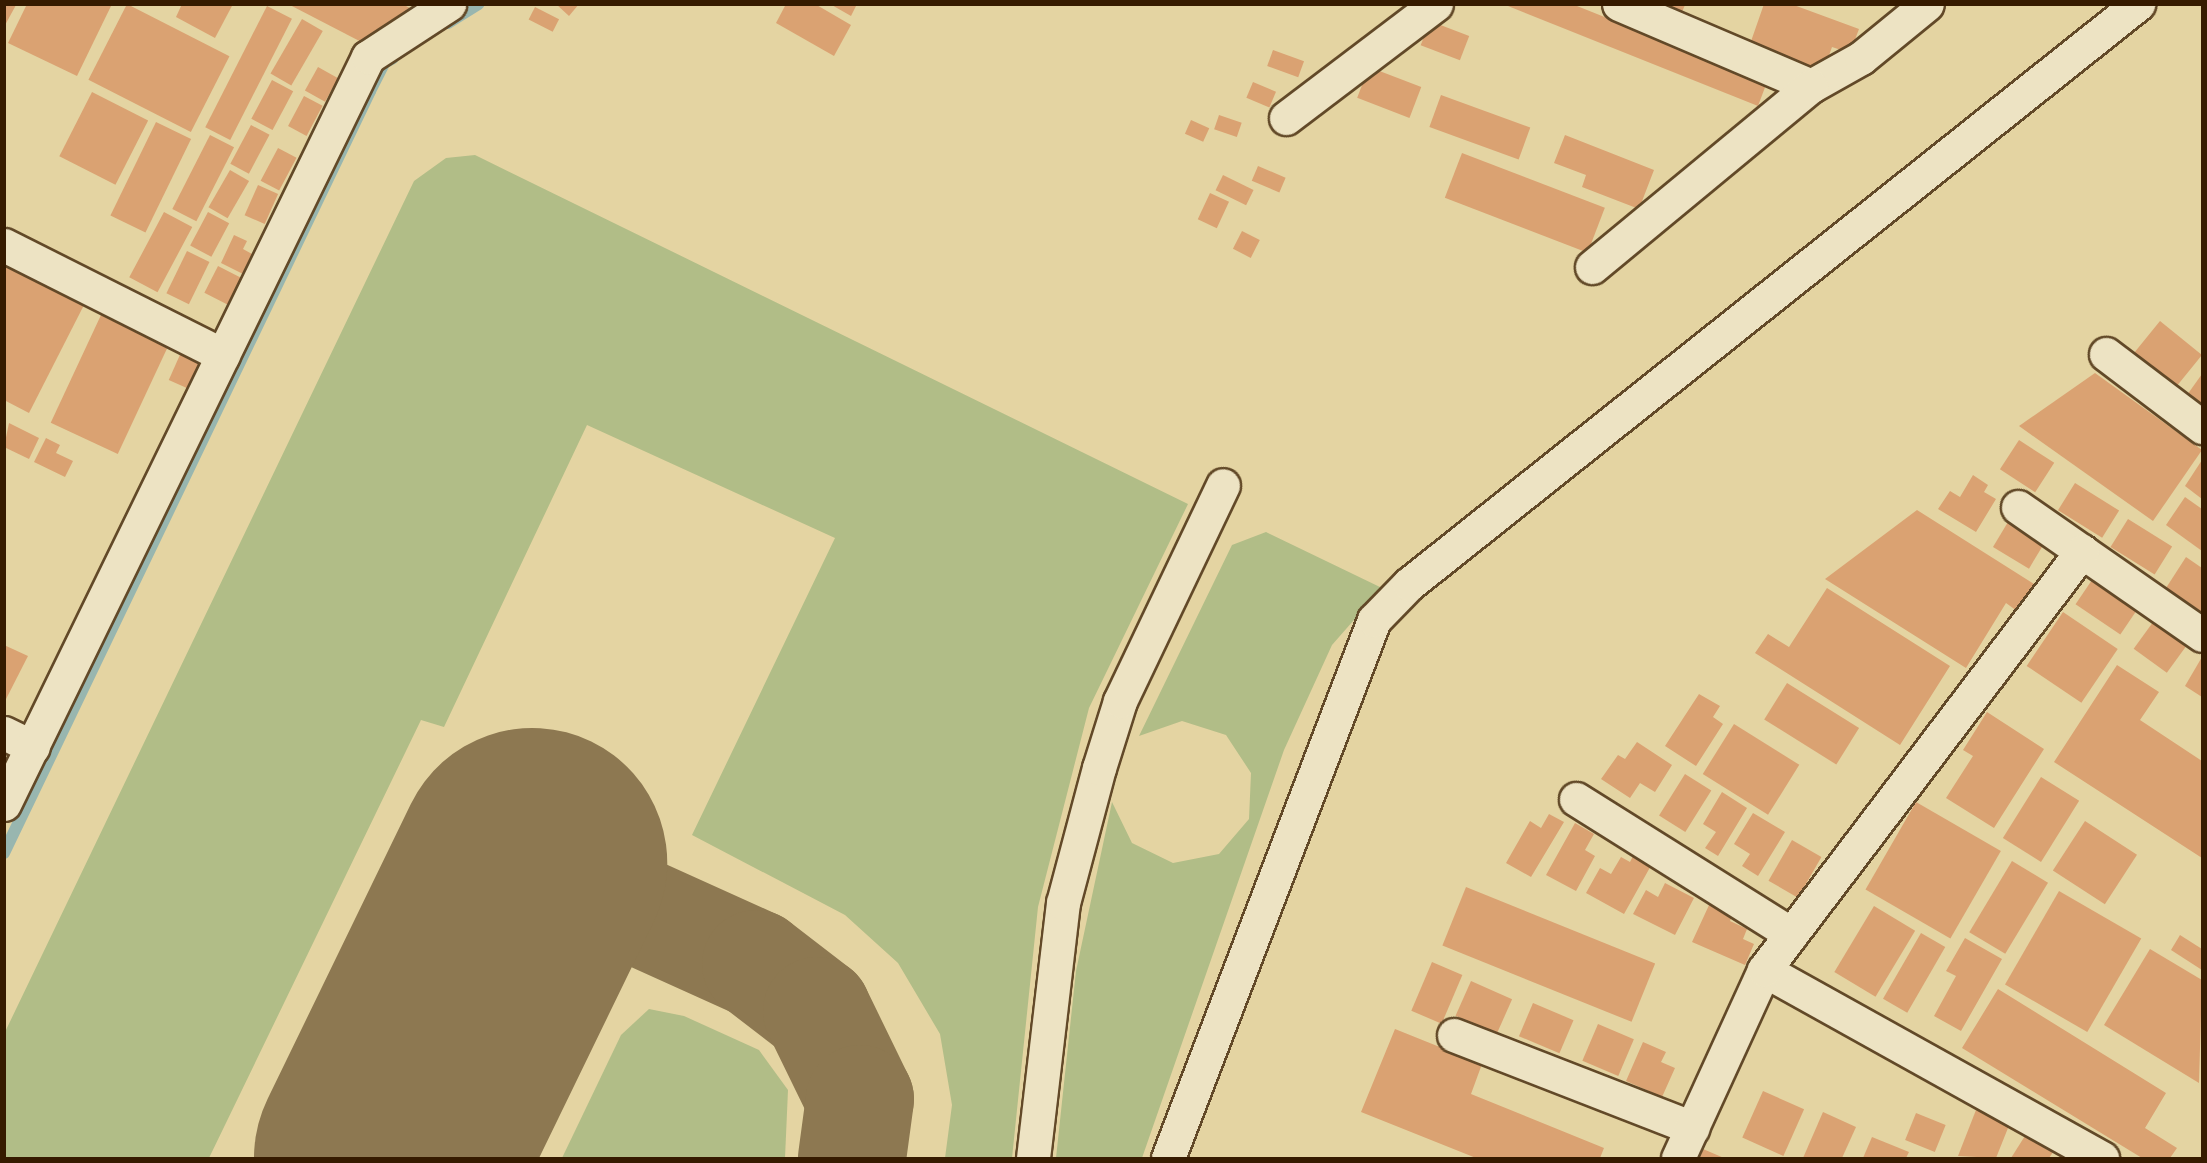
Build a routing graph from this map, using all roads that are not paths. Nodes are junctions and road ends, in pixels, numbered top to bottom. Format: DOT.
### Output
graph roads {
  1 [pos="449,4"];
  2 [pos="1436,4"];
  3 [pos="1619,4"];
  4 [pos="1927,4"];
  5 [pos="2138,4"];
  6 [pos="1811,86"];
  7 [pos="1286,118"];
  8 [pos="4,245"];
  9 [pos="1592,267"];
  10 [pos="2106,354"];
  11 [pos="223,355"];
  12 [pos="2202,427"];
  13 [pos="1223,485"];
  14 [pos="2018,507"];
  15 [pos="2082,551"];
  16 [pos="2202,635"];
  17 [pos="19,740"];
  18 [pos="1576,800"];
  19 [pos="4,804"];
  20 [pos="1791,934"];
  21 [pos="1764,970"];
  22 [pos="1454,1035"];
  23 [pos="1692,1128"];
  24 [pos="1033,1158"];
  25 [pos="1168,1158"];
  26 [pos="1678,1158"];
  27 [pos="2102,1158"];
  1 -- 11 [label="street"];
  2 -- 7 [label="street"];
  3 -- 6 [label="street"];
  4 -- 6 [label="street"];
  5 -- 25 [label="street"];
  6 -- 9 [label="street"];
  8 -- 11 [label="street"];
  10 -- 12 [label="street"];
  11 -- 17 [label="street"];
  13 -- 24 [label="street"];
  14 -- 15 [label="street"];
  15 -- 16 [label="street"];
  15 -- 20 [label="street"];
  17 -- 19 [label="street"];
  18 -- 20 [label="street"];
  20 -- 21 [label="street"];
  21 -- 23 [label="street"];
  21 -- 27 [label="street"];
  22 -- 23 [label="street"];
  23 -- 26 [label="street"];
}
